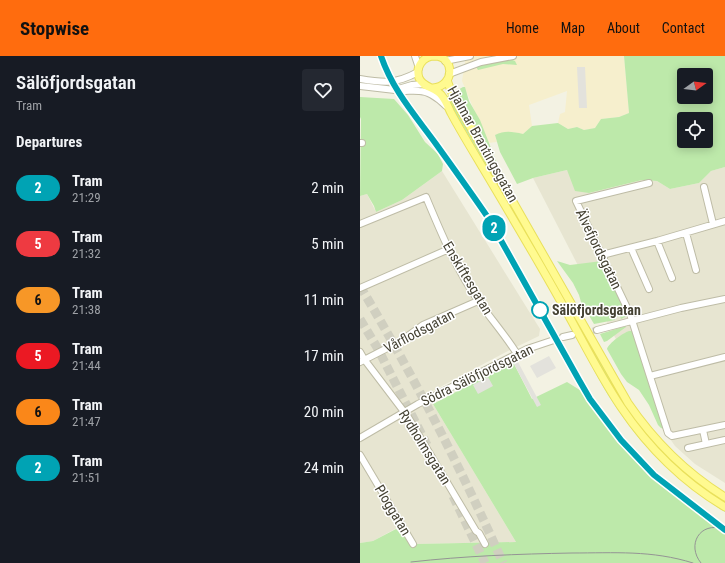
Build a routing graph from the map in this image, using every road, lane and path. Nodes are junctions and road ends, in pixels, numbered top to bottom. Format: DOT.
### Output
graph roads {
  1 [pos="415,56"];
  2 [pos="430,56"];
  3 [pos="470,56"];
  4 [pos="513,56"];
  5 [pos="446,61"];
  6 [pos="418,70"];
  7 [pos="448,77"];
  8 [pos="360,79"];
  9 [pos="424,84"];
  10 [pos="360,86"];
  11 [pos="433,88"];
  12 [pos="395,90"];
  13 [pos="448,107"];
  14 [pos="649,184"];
  15 [pos="704,187"];
  16 [pos="725,221"];
  17 [pos="360,224"];
  18 [pos="713,224"];
  19 [pos="686,233"];
  20 [pos="657,241"];
  21 [pos="631,248"];
  22 [pos="449,249"];
  23 [pos="602,255"];
  24 [pos="696,270"];
  25 [pos="672,278"];
  26 [pos="360,288"];
  27 [pos="649,289"];
  28 [pos="725,299"];
  29 [pos="478,301"];
  30 [pos="632,321"];
  31 [pos="597,330"];
  32 [pos="572,335"];
  33 [pos="562,337"];
  34 [pos="554,340"];
  35 [pos="360,352"];
  36 [pos="517,354"];
  37 [pos="725,357"];
  38 [pos="362,360"];
  39 [pos="650,376"];
  40 [pos="404,411"];
  41 [pos="725,425"];
  42 [pos="702,430"];
  43 [pos="360,438"];
  44 [pos="725,440"];
  45 [pos="706,444"];
  46 [pos="688,448"];
  47 [pos="360,455"];
  48 [pos="725,497"];
  49 [pos="725,507"];
  50 [pos="413,544"];
  51 [pos="484,544"];
  1 -- 6 [label="street"];
  2 -- 5 [label="main road"];
  2 -- 6 [label="main road"];
  3 -- 5 [label="street"];
  4 -- 7 [label="street"];
  5 -- 7 [label="main road, Hjalmar Brantingsgatan"];
  6 -- 8 [label="street"];
  6 -- 9 [label="main road"];
  7 -- 11 [label="main road, Hjalmar Brantingsgatan"];
  7 -- 48 [label="main road, Hjalmar Brantingsgatan"];
  9 -- 11 [label="main road, Hjalmar Brantingsgatan"];
  9 -- 12 [label="street"];
  10 -- 12 [label="street"];
  11 -- 13 [label="main road, Hjalmar Brantingsgatan"];
  12 -- 13 [label="street"];
  13 -- 49 [label="main road, Hjalmar Brantingsgatan"];
  14 -- 23 [label="street, Älvefjordsgatan"];
  15 -- 18 [label="street"];
  16 -- 18 [label="street"];
  17 -- 22 [label="street, Enskiftesgatan"];
  18 -- 19 [label="street"];
  19 -- 20 [label="street"];
  19 -- 24 [label="street"];
  20 -- 21 [label="street"];
  20 -- 25 [label="street"];
  21 -- 23 [label="street"];
  21 -- 27 [label="street"];
  22 -- 26 [label="street"];
  22 -- 29 [label="street, Enskiftesgatan"];
  23 -- 30 [label="street, Älvefjordsgatan"];
  28 -- 30 [label="street"];
  29 -- 36 [label="street, Enskiftesgatan"];
  29 -- 38 [label="street, Vårflodsgatan"];
  30 -- 31 [label="street"];
  30 -- 39 [label="street, Älvefjordsgatan"];
  32 -- 33 [label="street"];
  34 -- 36 [label="street, Södra Sälöfjordsgatan"];
  35 -- 38 [label="street, Rydholmsgatan"];
  36 -- 40 [label="street, Södra Sälöfjordsgatan"];
  37 -- 39 [label="street"];
  38 -- 40 [label="street, Rydholmsgatan"];
  39 -- 42 [label="street, Älvefjordsgatan"];
  40 -- 43 [label="street, Södra Sälöfjordsgatan"];
  40 -- 51 [label="street, Rydholmsgatan"];
  41 -- 42 [label="street"];
  42 -- 45 [label="street"];
  44 -- 45 [label="street"];
  45 -- 46 [label="street"];
  47 -- 50 [label="street, Ploggatan"];
}
